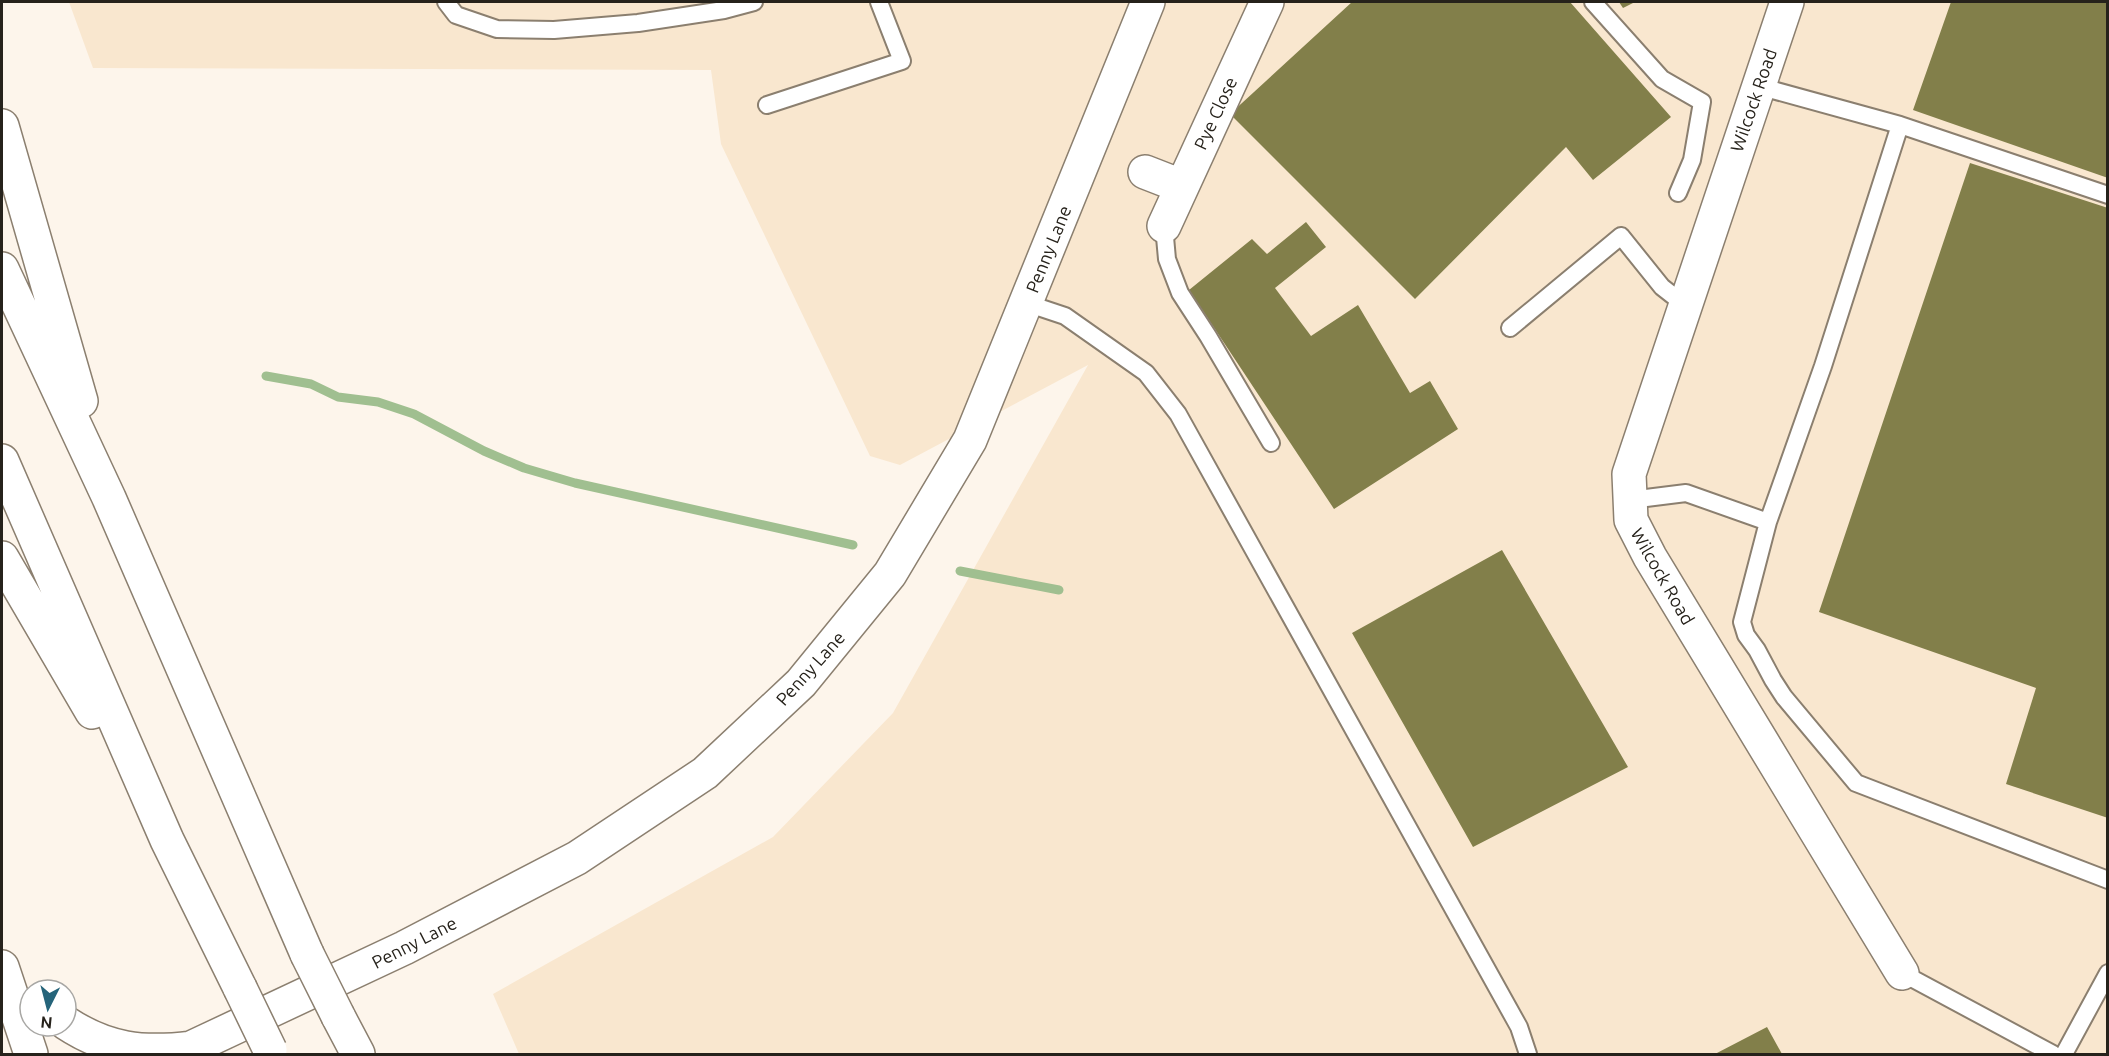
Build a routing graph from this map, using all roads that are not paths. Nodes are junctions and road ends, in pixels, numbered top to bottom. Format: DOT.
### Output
graph roads {
  1 [pos="446,2"];
  2 [pos="754,2"];
  3 [pos="879,2"];
  4 [pos="1267,2"];
  5 [pos="1593,2"];
  6 [pos="1787,2"];
  7 [pos="1140,4"];
  8 [pos="1758,86"];
  9 [pos="767,105"];
  10 [pos="1900,125"];
  11 [pos="2,126"];
  12 [pos="1145,172"];
  13 [pos="1181,186"];
  14 [pos="1678,193"];
  15 [pos="2108,195"];
  16 [pos="1164,226"];
  17 [pos="2,269"];
  18 [pos="1026,303"];
  19 [pos="1685,305"];
  20 [pos="1510,328"];
  21 [pos="1271,443"];
  22 [pos="2,461"];
  23 [pos="109,498"];
  24 [pos="1630,500"];
  25 [pos="1768,522"];
  26 [pos="2,558"];
  27 [pos="167,840"];
  28 [pos="2108,880"];
  29 [pos="3,969"];
  30 [pos="2108,973"];
  31 [pos="1902,974"];
  32 [pos="18,983"];
  33 [pos="78,1031"];
  34 [pos="182,1052"];
  35 [pos="271,1052"];
  36 [pos="31,1054"];
  37 [pos="358,1054"];
  38 [pos="1528,1054"];
  39 [pos="2053,1054"];
  40 [pos="2064,1054"];
  1 -- 2 [label="lane"];
  3 -- 9 [label="lane"];
  4 -- 13 [label="main road, Pye Close"];
  5 -- 14 [label="lane"];
  6 -- 8 [label="main road, Wilcock Road"];
  7 -- 18 [label="main road, Penny Lane"];
  8 -- 10 [label="lane"];
  8 -- 19 [label="main road, Wilcock Road"];
  10 -- 15 [label="lane"];
  10 -- 25 [label="lane"];
  11 -- 23 [label="main road"];
  12 -- 13 [label="main road"];
  13 -- 16 [label="main road, Pye Close"];
  16 -- 21 [label="lane"];
  17 -- 23 [label="main road"];
  18 -- 34 [label="main road, Penny Lane"];
  18 -- 38 [label="lane"];
  19 -- 20 [label="lane"];
  19 -- 24 [label="main road, Wilcock Road"];
  22 -- 27 [label="main road"];
  23 -- 37 [label="main road, bridge"];
  24 -- 25 [label="lane"];
  24 -- 31 [label="main road, Wilcock Road"];
  25 -- 28 [label="lane"];
  26 -- 27 [label="main road"];
  27 -- 35 [label="main road, bridge"];
  29 -- 32 [label="main road"];
  29 -- 36 [label="main road"];
  30 -- 40 [label="lane"];
  31 -- 39 [label="lane"];
  33 -- 34 [label="main road, Penny Lane"];
}
